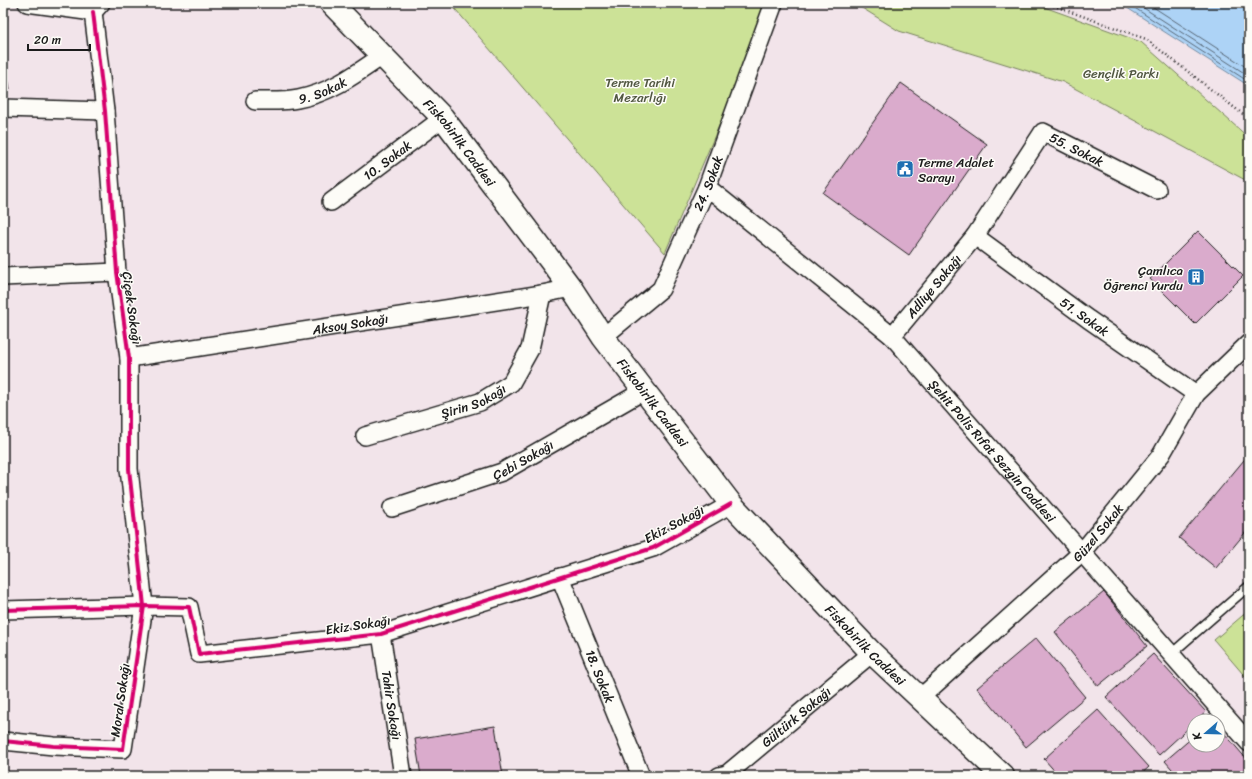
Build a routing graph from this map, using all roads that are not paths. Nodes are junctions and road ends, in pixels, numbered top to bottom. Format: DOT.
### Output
graph roads {
  1 [pos="27,3"];
  2 [pos="330,3"];
  3 [pos="774,3"];
  4 [pos="97,8"];
  5 [pos="382,56"];
  6 [pos="255,102"];
  7 [pos="3,108"];
  8 [pos="105,111"];
  9 [pos="443,118"];
  10 [pos="707,187"];
  11 [pos="1157,190"];
  12 [pos="331,202"];
  13 [pos="975,236"];
  14 [pos="117,272"];
  15 [pos="3,277"];
  16 [pos="571,288"];
  17 [pos="542,294"];
  18 [pos="892,336"];
  19 [pos="603,338"];
  20 [pos="1249,343"];
  21 [pos="129,358"];
  22 [pos="645,390"];
  23 [pos="1196,394"];
  24 [pos="365,436"];
  25 [pos="731,504"];
  26 [pos="392,508"];
  27 [pos="1082,552"];
  28 [pos="560,577"];
  29 [pos="1249,586"];
  30 [pos="144,606"];
  31 [pos="3,610"];
  32 [pos="381,634"];
  33 [pos="872,653"];
  34 [pos="1171,654"];
  35 [pos="920,698"];
  36 [pos="3,741"];
  37 [pos="1249,743"];
  38 [pos="725,775"];
  39 [pos="403,776"];
  40 [pos="641,776"];
  41 [pos="1003,776"];
  1 -- 4 [label="street"];
  2 -- 5 [label="main road, Fiskobirlik Caddesi"];
  3 -- 10 [label="street, 24. Sokak"];
  4 -- 8 [label="street, Çiçek Sokağı"];
  5 -- 6 [label="street, 9. Sokak"];
  5 -- 9 [label="main road, Fiskobirlik Caddesi"];
  7 -- 8 [label="street"];
  8 -- 14 [label="street, Çiçek Sokağı"];
  9 -- 12 [label="street, 10. Sokak"];
  9 -- 16 [label="main road, Fiskobirlik Caddesi"];
  10 -- 18 [label="street, Şehit Polis Rıfat Sezgin Caddesi"];
  10 -- 19 [label="street, 24. Sokak"];
  11 -- 13 [label="street, 55. Sokak"];
  13 -- 18 [label="street, Adliye Sokağı"];
  13 -- 23 [label="street, 51. Sokak"];
  14 -- 15 [label="street"];
  14 -- 21 [label="street, Çiçek Sokağı"];
  16 -- 17 [label="street, Aksoy Sokağı"];
  16 -- 19 [label="main road, Fiskobirlik Caddesi"];
  17 -- 21 [label="street, Aksoy Sokağı"];
  17 -- 24 [label="street, Şirin Sokağı"];
  18 -- 27 [label="street, Şehit Polis Rıfat Sezgin Caddesi"];
  19 -- 22 [label="main road, Fiskobirlik Caddesi"];
  20 -- 23 [label="street, Güzel Sokak"];
  21 -- 30 [label="street, Çiçek Sokağı"];
  22 -- 25 [label="main road, Fiskobirlik Caddesi"];
  22 -- 26 [label="street, Çebi Sokağı"];
  23 -- 27 [label="street, Güzel Sokak"];
  25 -- 28 [label="street, Ekiz Sokağı"];
  25 -- 33 [label="main road, Fiskobirlik Caddesi"];
  27 -- 34 [label="street, Şehit Polis Rıfat Sezgin Caddesi"];
  27 -- 35 [label="street, Güzel Sokak"];
  28 -- 32 [label="street, Ekiz Sokağı"];
  28 -- 40 [label="street, 18. Sokak"];
  29 -- 34 [label="lane"];
  30 -- 31 [label="street, Ekiz Sokağı"];
  30 -- 32 [label="street, Ekiz Sokağı"];
  30 -- 36 [label="street, Moral Sokağı"];
  32 -- 39 [label="street, Tahir Sokağı"];
  33 -- 35 [label="main road, Fiskobirlik Caddesi"];
  33 -- 38 [label="street, Gültürk Sokağı"];
  34 -- 37 [label="street, Şehit Polis Rıfat Sezgin Caddesi"];
  35 -- 41 [label="main road, Fiskobirlik Caddesi"];
}
